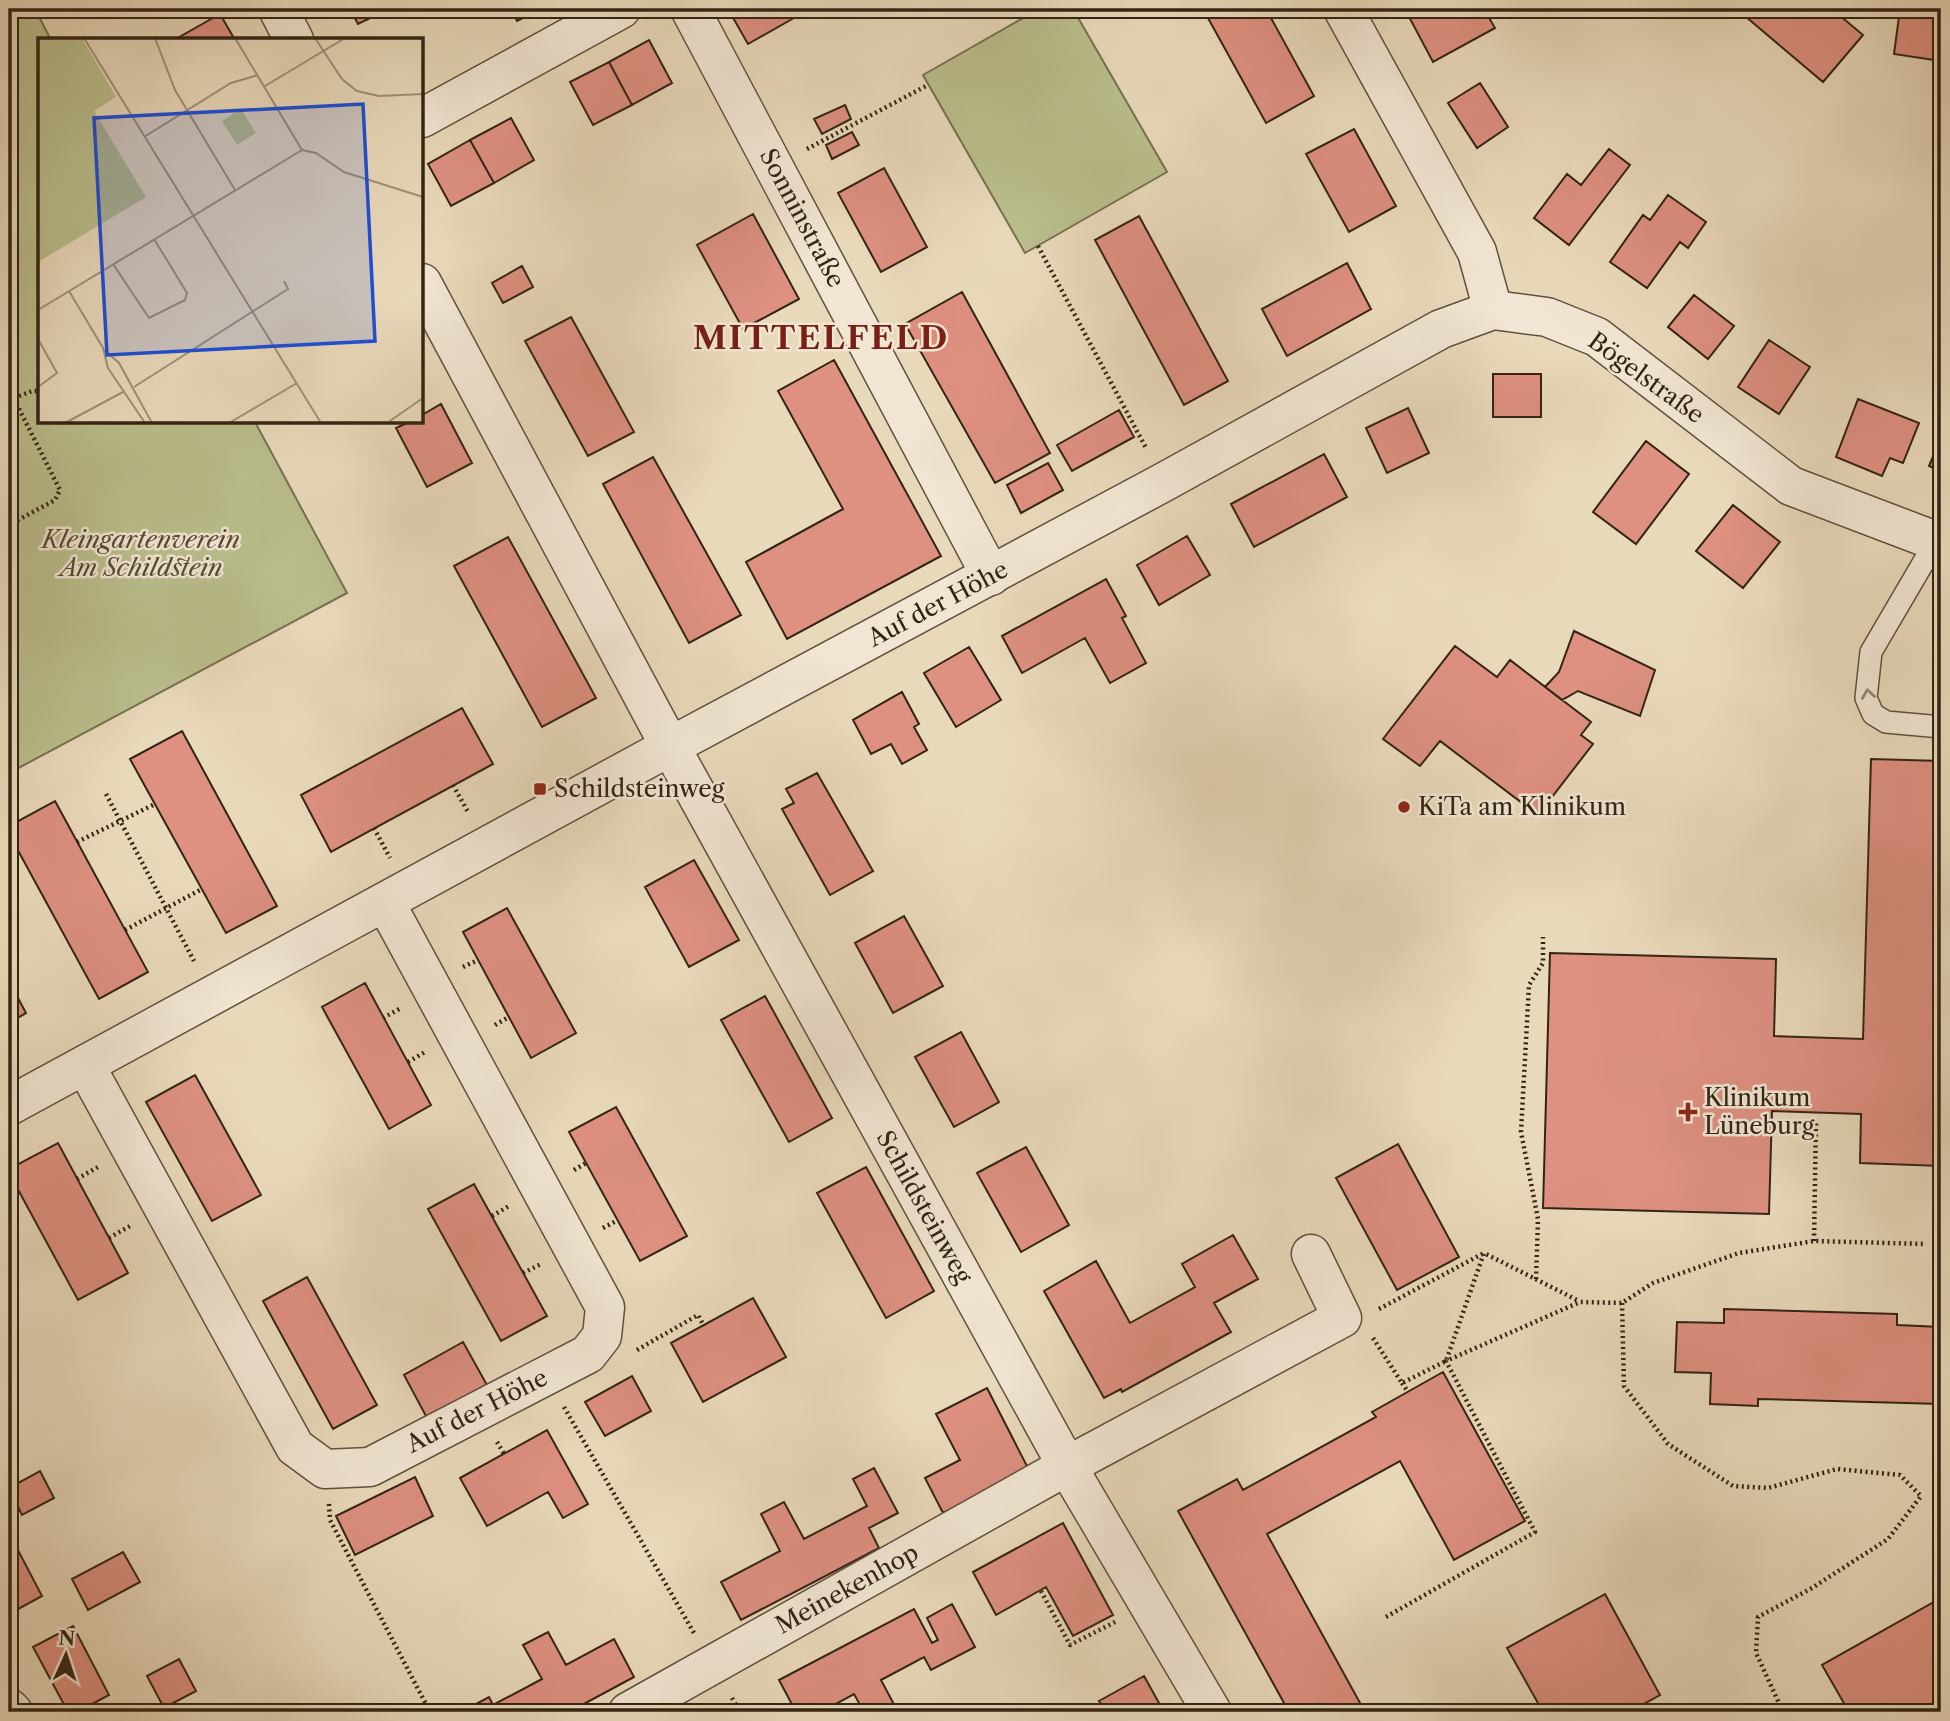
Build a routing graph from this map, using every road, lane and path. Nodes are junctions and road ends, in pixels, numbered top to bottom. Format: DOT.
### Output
graph roads {
  1 [pos="278,9"];
  2 [pos="621,9"];
  3 [pos="690,9"];
  4 [pos="1343,9"];
  5 [pos="293,38"];
  6 [pos="928,85"];
  7 [pos="424,117"];
  8 [pos="775,166"];
  9 [pos="1038,246"];
  10 [pos="424,286"];
  11 [pos="1493,310"];
  12 [pos="9,389"];
  13 [pos="38,391"];
  14 [pos="14,398"];
  15 [pos="1164,482"];
  16 [pos="9,525"];
  17 [pos="1939,542"];
  18 [pos="991,576"];
  19 [pos="1941,727"];
  20 [pos="671,746"];
  21 [pos="106,794"];
  22 [pos="155,804"];
  23 [pos="120,821"];
  24 [pos="77,842"];
  25 [pos="202,889"];
  26 [pos="385,902"];
  27 [pos="166,908"];
  28 [pos="125,930"];
  29 [pos="1543,937"];
  30 [pos="212,996"];
  31 [pos="85,1065"];
  32 [pos="9,1106"];
  33 [pos="1816,1120"];
  34 [pos="1814,1241"];
  35 [pos="1926,1244"];
  36 [pos="1484,1253"];
  37 [pos="1311,1254"];
  38 [pos="1536,1279"];
  39 [pos="1580,1302"];
  40 [pos="1622,1303"];
  41 [pos="1351,1318"];
  42 [pos="704,1326"];
  43 [pos="602,1336"];
  44 [pos="1446,1361"];
  45 [pos="546,1376"];
  46 [pos="1402,1383"];
  47 [pos="1408,1392"];
  48 [pos="1067,1466"];
  49 [pos="325,1469"];
  50 [pos="1041,1591"];
  51 [pos="1149,1605"];
  52 [pos="1386,1617"];
  53 [pos="713,1665"];
  54 [pos="9,1708"];
  55 [pos="13,1712"];
  56 [pos="430,1712"];
  57 [pos="628,1712"];
  58 [pos="1212,1712"];
  59 [pos="1783,1712"];
  1 -- 5 [label="street"];
  2 -- 7 [label="street"];
  3 -- 8 [label="street, Sonninstraße"];
  4 -- 11 [label="street"];
  6 -- 8 [label="path"];
  8 -- 18 [label="street, Sonninstraße"];
  9 -- 15 [label="path"];
  10 -- 20 [label="street, Schildsteinweg"];
  11 -- 15 [label="street, Auf der Höhe"];
  11 -- 17 [label="street, Bögelstraße"];
  12 -- 14 [label="path"];
  13 -- 14 [label="path"];
  14 -- 16 [label="path"];
  15 -- 18 [label="street, Auf der Höhe"];
  19 -- 17 [label="lane, one-way"];
  18 -- 20 [label="street, Auf der Höhe"];
  20 -- 26 [label="street, Auf der Höhe"];
  20 -- 48 [label="street, Schildsteinweg"];
  21 -- 23 [label="path"];
  22 -- 23 [label="path"];
  23 -- 24 [label="path"];
  23 -- 27 [label="path"];
  25 -- 27 [label="path"];
  26 -- 30 [label="street, Auf der Höhe"];
  26 -- 43 [label="street"];
  27 -- 28 [label="path"];
  27 -- 30 [label="path"];
  29 -- 38 [label="path"];
  30 -- 31 [label="street, Auf der Höhe"];
  31 -- 32 [label="street, Auf der Höhe"];
  31 -- 49 [label="street"];
  33 -- 34 [label="path"];
  34 -- 35 [label="path"];
  34 -- 40 [label="path"];
  36 -- 38 [label="path"];
  36 -- 41 [label="path"];
  36 -- 44 [label="path"];
  37 -- 41 [label="street"];
  38 -- 39 [label="path"];
  39 -- 40 [label="path"];
  39 -- 44 [label="path"];
  40 -- 59 [label="path"];
  41 -- 46 [label="path"];
  41 -- 48 [label="street"];
  42 -- 43 [label="path"];
  43 -- 45 [label="street, Auf der Höhe"];
  44 -- 46 [label="path"];
  44 -- 52 [label="path"];
  45 -- 49 [label="street, Auf der Höhe"];
  45 -- 53 [label="path"];
  46 -- 47 [label="path"];
  48 -- 51 [label="street, Schildsteinweg"];
  48 -- 53 [label="street, Meinekenhop"];
  49 -- 56 [label="path"];
  50 -- 51 [label="path"];
  51 -- 58 [label="street, Schildsteinweg"];
  53 -- 57 [label="street, Meinekenhop"];
  54 -- 55 [label="street"];
}
